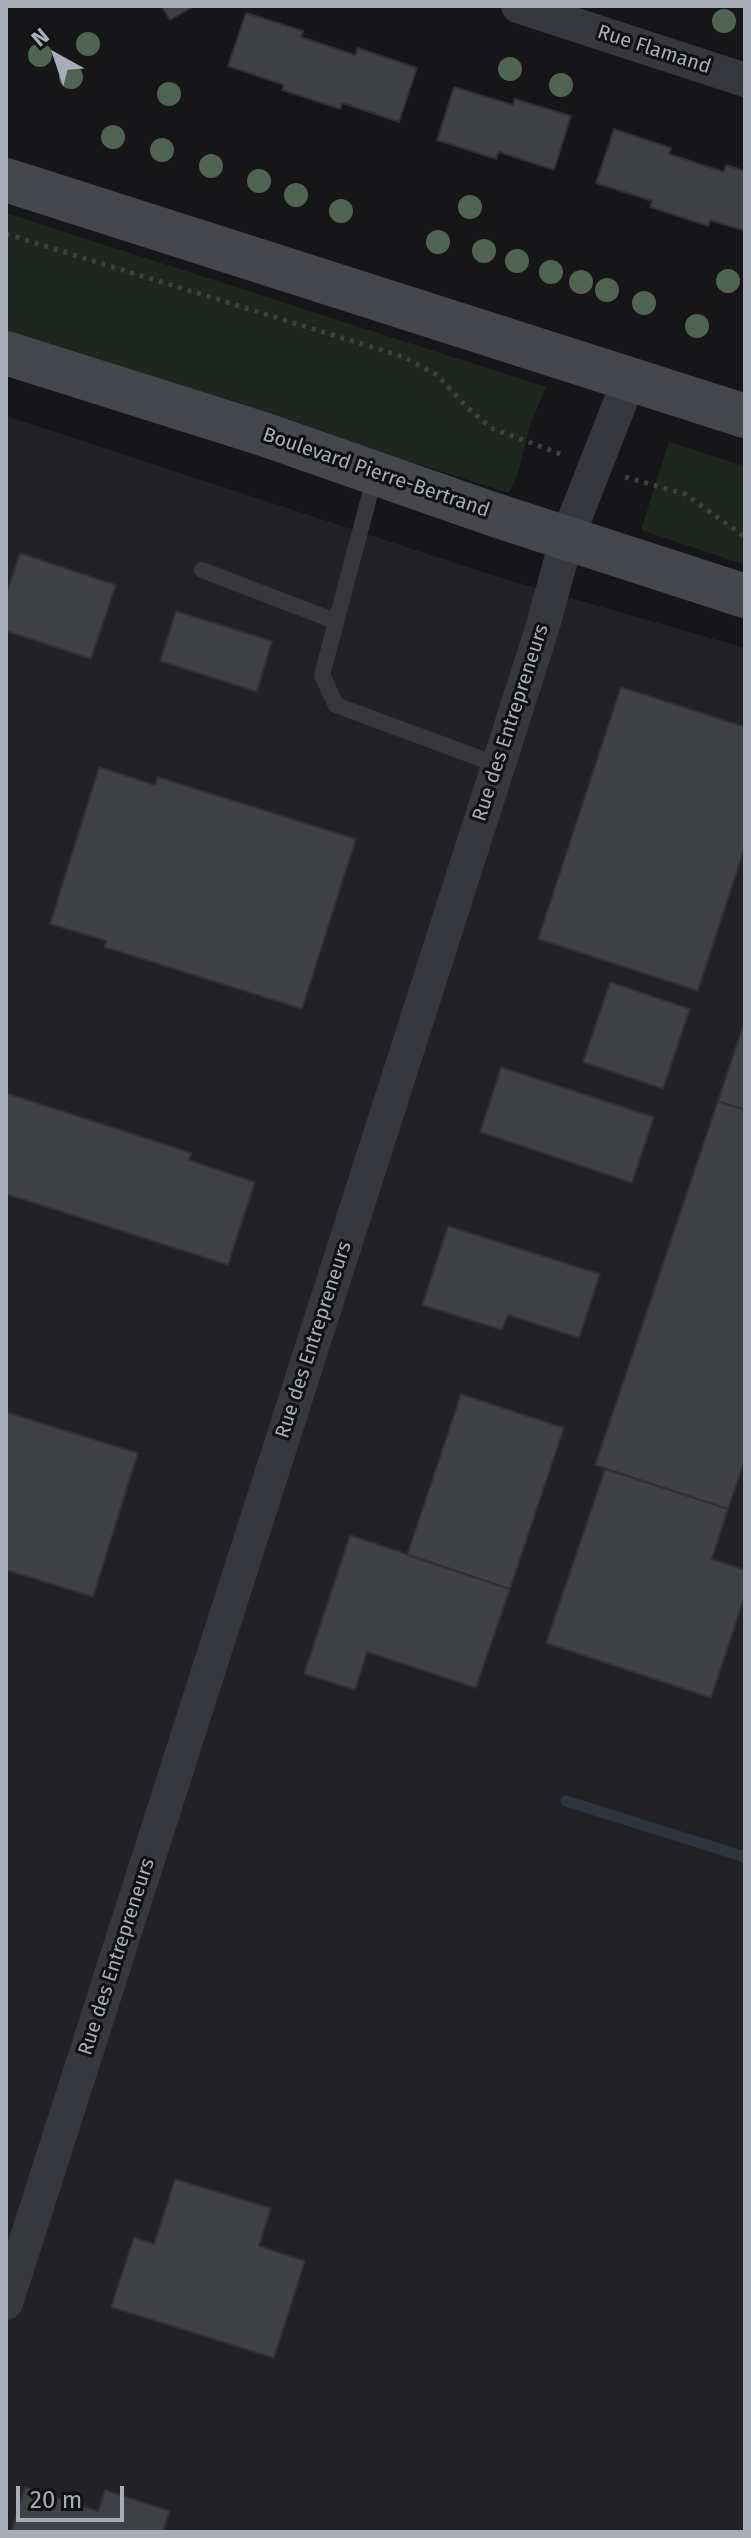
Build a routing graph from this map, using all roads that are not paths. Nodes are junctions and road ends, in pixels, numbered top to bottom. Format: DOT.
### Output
graph roads {
  1 [pos="518,6"];
  2 [pos="745,80"];
  3 [pos="6,180"];
  4 [pos="6,353"];
  5 [pos="629,380"];
  6 [pos="745,416"];
  7 [pos="375,473"];
  8 [pos="567,538"];
  9 [pos="202,570"];
  10 [pos="745,596"];
  11 [pos="335,621"];
  12 [pos="498,765"];
  13 [pos="6,2303"];
  1 -- 2 [label="street, Rue Flamand"];
  3 -- 5 [label="main road"];
  4 -- 7 [label="main road, Boulevard Pierre-Bertrand"];
  5 -- 6 [label="main road"];
  5 -- 8 [label="street, Rue des Entrepreneurs"];
  7 -- 8 [label="main road, Boulevard Pierre-Bertrand"];
  7 -- 11 [label="lane"];
  8 -- 10 [label="main road, Boulevard Pierre-Bertrand"];
  8 -- 12 [label="street, Rue des Entrepreneurs"];
  9 -- 11 [label="lane"];
  11 -- 12 [label="lane"];
  12 -- 13 [label="street, Rue des Entrepreneurs"];
}
